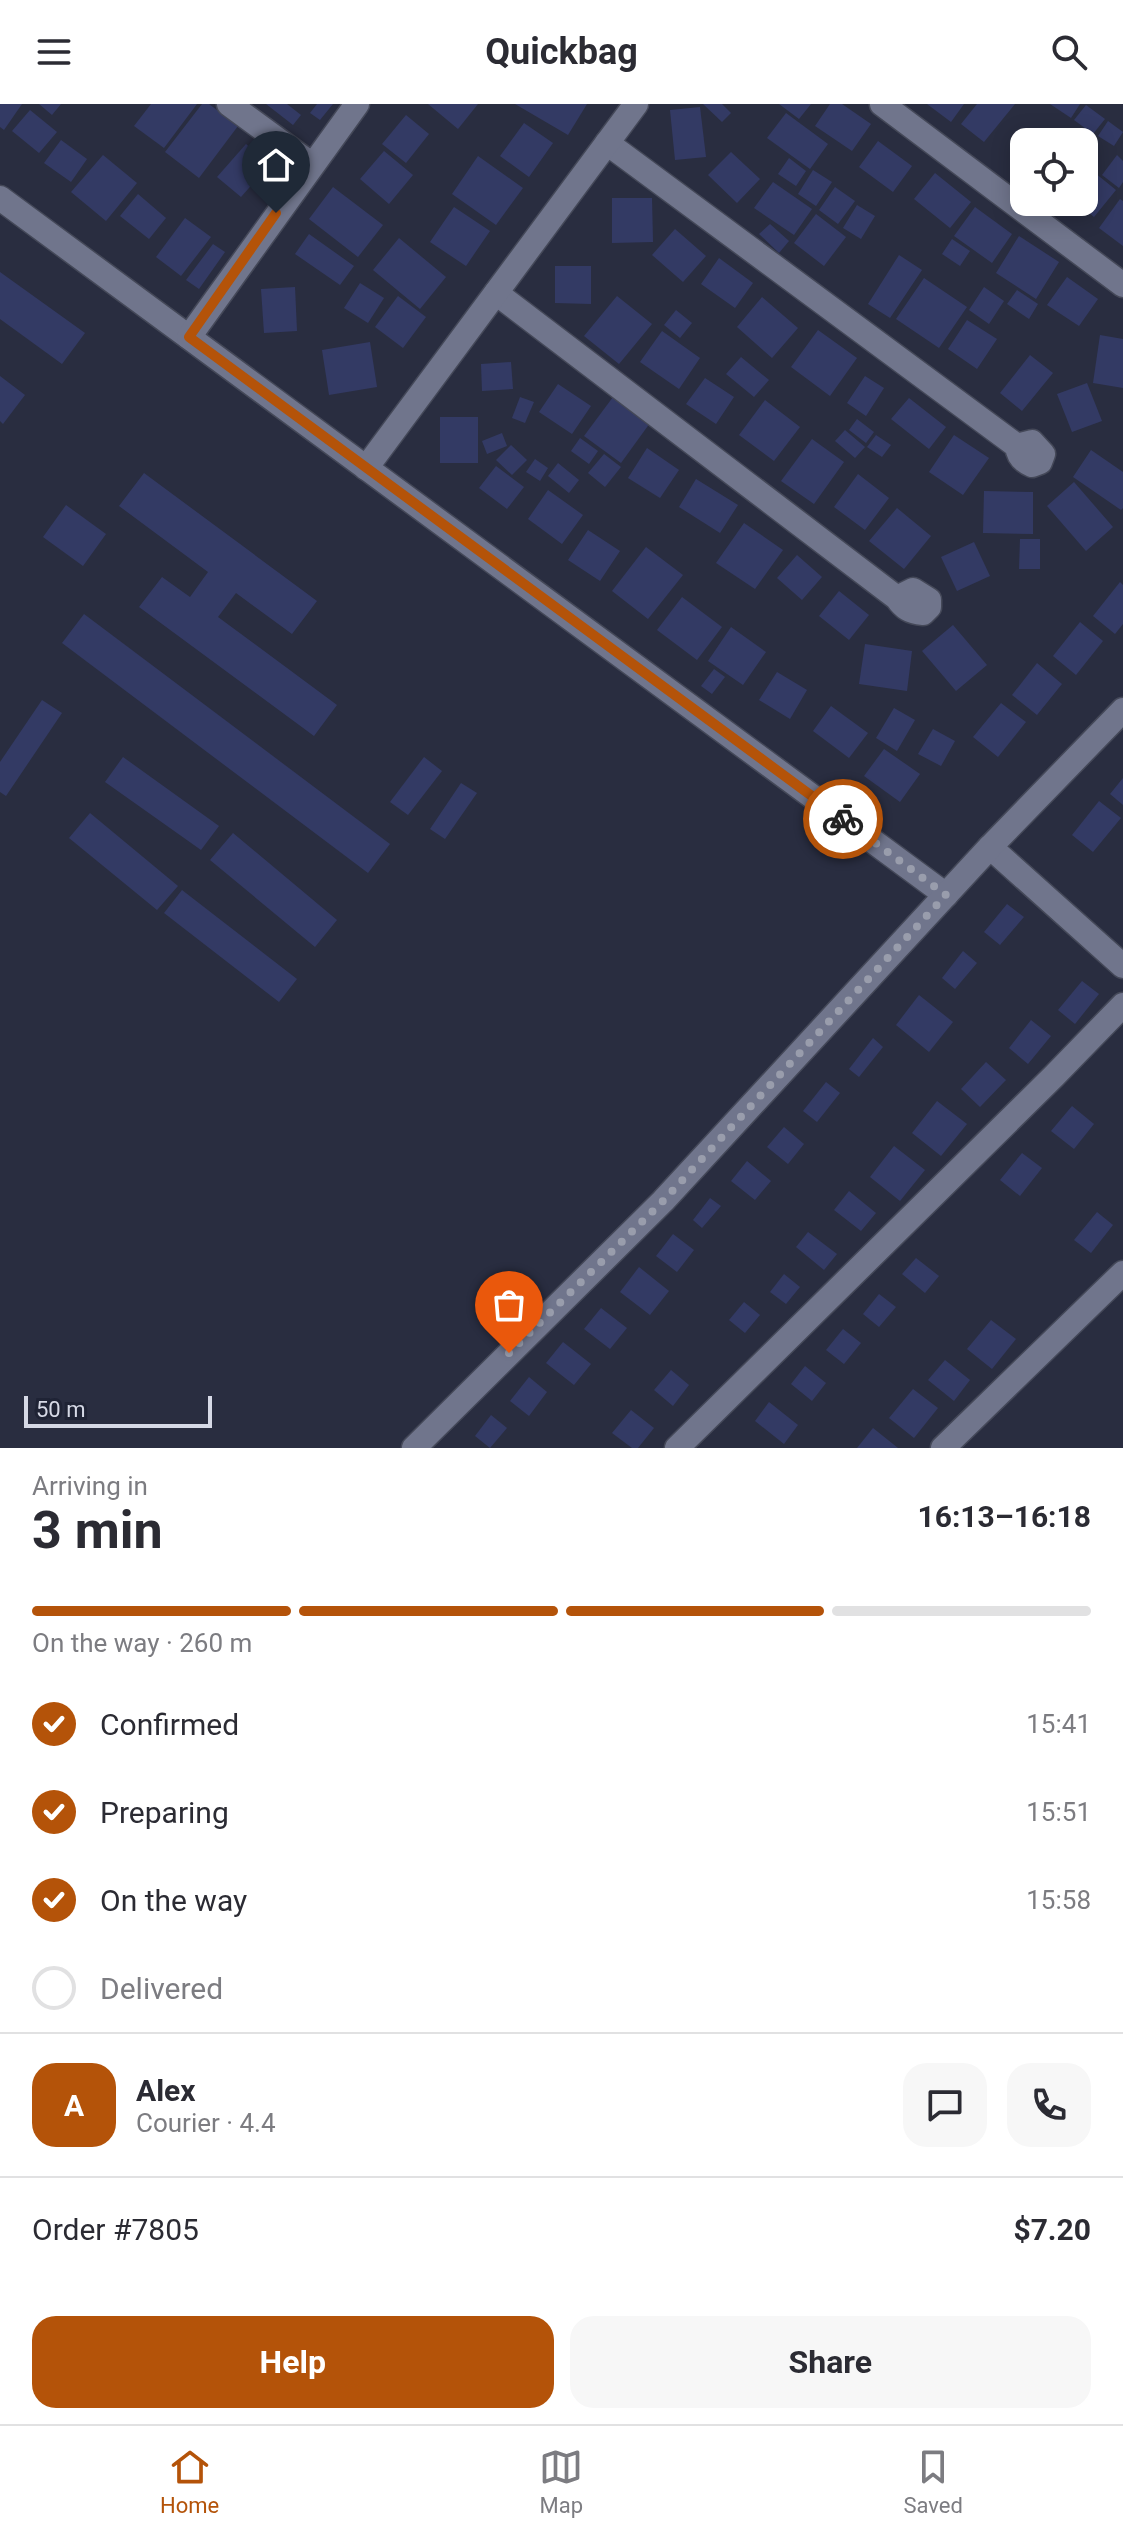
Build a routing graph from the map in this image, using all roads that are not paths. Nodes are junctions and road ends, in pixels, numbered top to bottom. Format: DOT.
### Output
graph roads {
  1 [pos="229,104"];
  2 [pos="357,104"];
  3 [pos="636,104"];
  4 [pos="882,104"];
  5 [pos="607,143"];
  6 [pos="311,164"];
  7 [pos="0,198"];
  8 [pos="1123,285"];
  9 [pos="496,293"];
  10 [pos="189,337"];
  11 [pos="1017,446"];
  12 [pos="366,468"];
  13 [pos="897,598"];
  14 [pos="1123,710"];
  15 [pos="990,847"];
  16 [pos="946,895"];
  17 [pos="1123,966"];
  18 [pos="1123,1005"];
  19 [pos="1123,1273"];
  20 [pos="414,1448"];
  21 [pos="677,1448"];
  22 [pos="943,1448"];
  1 -- 6 [label="street"];
  2 -- 6 [label="street"];
  3 -- 5 [label="street"];
  4 -- 8 [label="street"];
  5 -- 9 [label="street"];
  5 -- 11 [label="street"];
  6 -- 10 [label="street"];
  7 -- 10 [label="street"];
  9 -- 12 [label="street"];
  9 -- 13 [label="street"];
  10 -- 12 [label="street"];
  12 -- 16 [label="street"];
  14 -- 15 [label="street"];
  15 -- 16 [label="street"];
  15 -- 17 [label="street"];
  16 -- 20 [label="street"];
  18 -- 21 [label="street"];
  19 -- 22 [label="street"];
}
